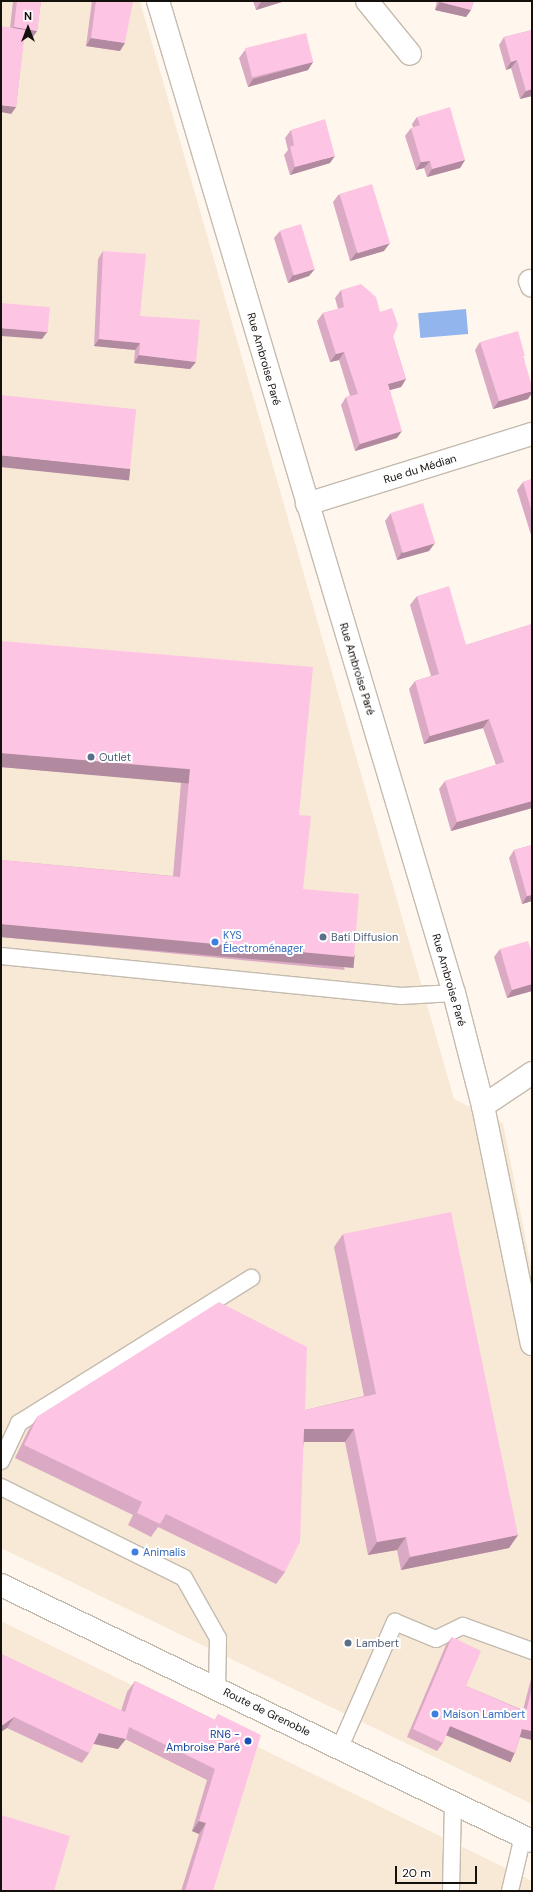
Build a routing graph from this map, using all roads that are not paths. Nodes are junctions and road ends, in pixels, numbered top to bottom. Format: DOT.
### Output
graph roads {
  1 [pos="158,1"];
  2 [pos="367,1"];
  3 [pos="410,54"];
  4 [pos="532,434"];
  5 [pos="307,504"];
  6 [pos="1,956"];
  7 [pos="454,992"];
  8 [pos="532,1073"];
  9 [pos="483,1106"];
  10 [pos="251,1278"];
  11 [pos="532,1344"];
  12 [pos="1,1461"];
  13 [pos="1,1487"];
  14 [pos="1,1585"];
  15 [pos="532,1651"];
  16 [pos="217,1688"];
  17 [pos="340,1747"];
  18 [pos="453,1802"];
  19 [pos="527,1838"];
  20 [pos="451,1891"];
  21 [pos="510,1891"];
  1 -- 5 [label="street, Rue Ambroise Paré"];
  2 -- 3 [label="street"];
  4 -- 5 [label="street, Rue du Médian"];
  5 -- 7 [label="street, Rue Ambroise Paré"];
  6 -- 7 [label="lane"];
  7 -- 9 [label="street, Rue Ambroise Paré"];
  8 -- 9 [label="street"];
  9 -- 11 [label="street, Rue Ambroise Paré"];
  10 -- 12 [label="lane"];
  13 -- 16 [label="lane"];
  14 -- 16 [label="street, Route de Grenoble"];
  15 -- 17 [label="lane"];
  16 -- 17 [label="street, Route de Grenoble"];
  17 -- 18 [label="street, Route de Grenoble"];
  18 -- 19 [label="street, Route de Grenoble"];
  18 -- 20 [label="lane"];
  19 -- 21 [label="lane"];
}
